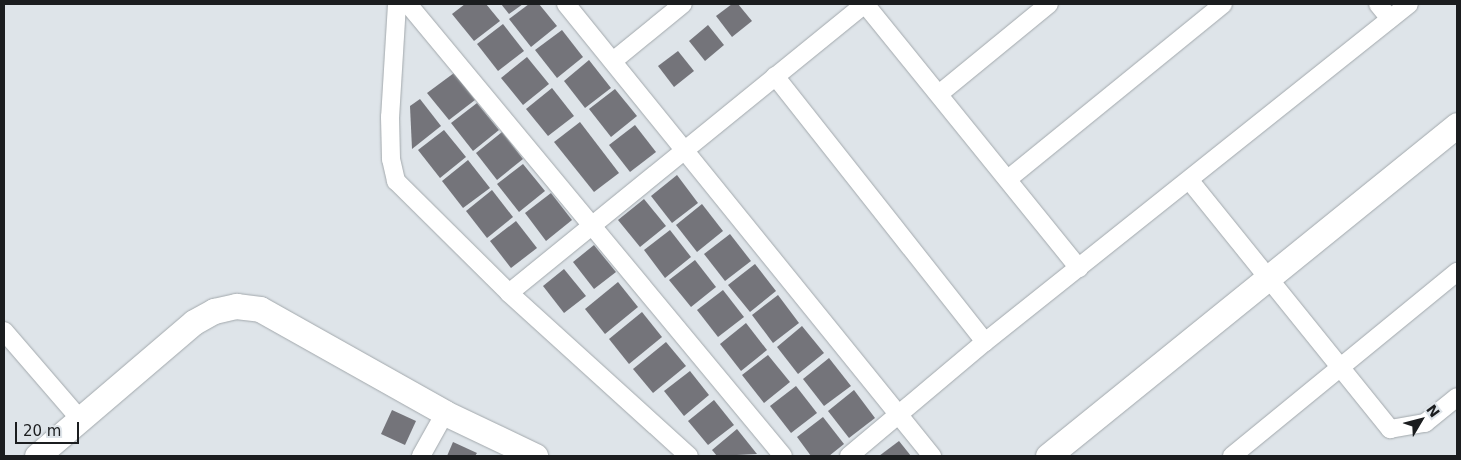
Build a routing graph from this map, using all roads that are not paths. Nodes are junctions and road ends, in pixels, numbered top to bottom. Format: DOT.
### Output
graph roads {
  1 [pos="397,4"];
  2 [pos="408,4"];
  3 [pos="566,4"];
  4 [pos="683,4"];
  5 [pos="864,4"];
  6 [pos="1049,4"];
  7 [pos="1223,4"];
  8 [pos="1378,4"];
  9 [pos="1409,4"];
  10 [pos="1390,19"];
  11 [pos="613,61"];
  12 [pos="775,76"];
  13 [pos="939,94"];
  14 [pos="1457,125"];
  15 [pos="684,150"];
  16 [pos="1008,179"];
  17 [pos="1190,181"];
  18 [pos="592,224"];
  19 [pos="1079,268"];
  20 [pos="1457,272"];
  21 [pos="1267,278"];
  22 [pos="509,293"];
  23 [pos="4,331"];
  24 [pos="985,342"];
  25 [pos="1339,367"];
  26 [pos="1457,397"];
  27 [pos="445,413"];
  28 [pos="899,416"];
  29 [pos="80,419"];
  30 [pos="37,456"];
  31 [pos="420,456"];
  32 [pos="535,456"];
  33 [pos="689,456"];
  34 [pos="783,456"];
  35 [pos="849,456"];
  36 [pos="932,456"];
  37 [pos="1048,456"];
  38 [pos="1232,456"];
  1 -- 22 [label="street"];
  2 -- 18 [label="street"];
  3 -- 11 [label="street"];
  4 -- 11 [label="street"];
  5 -- 12 [label="street"];
  5 -- 13 [label="street"];
  6 -- 13 [label="street"];
  7 -- 16 [label="street"];
  8 -- 10 [label="street"];
  9 -- 10 [label="street"];
  10 -- 17 [label="street"];
  11 -- 15 [label="street"];
  12 -- 15 [label="street"];
  12 -- 24 [label="street"];
  13 -- 16 [label="street"];
  14 -- 21 [label="street"];
  15 -- 18 [label="street"];
  15 -- 28 [label="street"];
  16 -- 19 [label="street"];
  17 -- 19 [label="street"];
  17 -- 21 [label="street"];
  18 -- 22 [label="street"];
  18 -- 34 [label="street"];
  19 -- 24 [label="street"];
  20 -- 25 [label="street"];
  21 -- 25 [label="street"];
  21 -- 37 [label="street"];
  22 -- 33 [label="street"];
  23 -- 29 [label="street"];
  24 -- 28 [label="street"];
  25 -- 26 [label="street"];
  25 -- 38 [label="street"];
  27 -- 29 [label="street"];
  27 -- 31 [label="street"];
  27 -- 32 [label="street"];
  28 -- 35 [label="street"];
  28 -- 36 [label="street"];
  29 -- 30 [label="street"];
}
